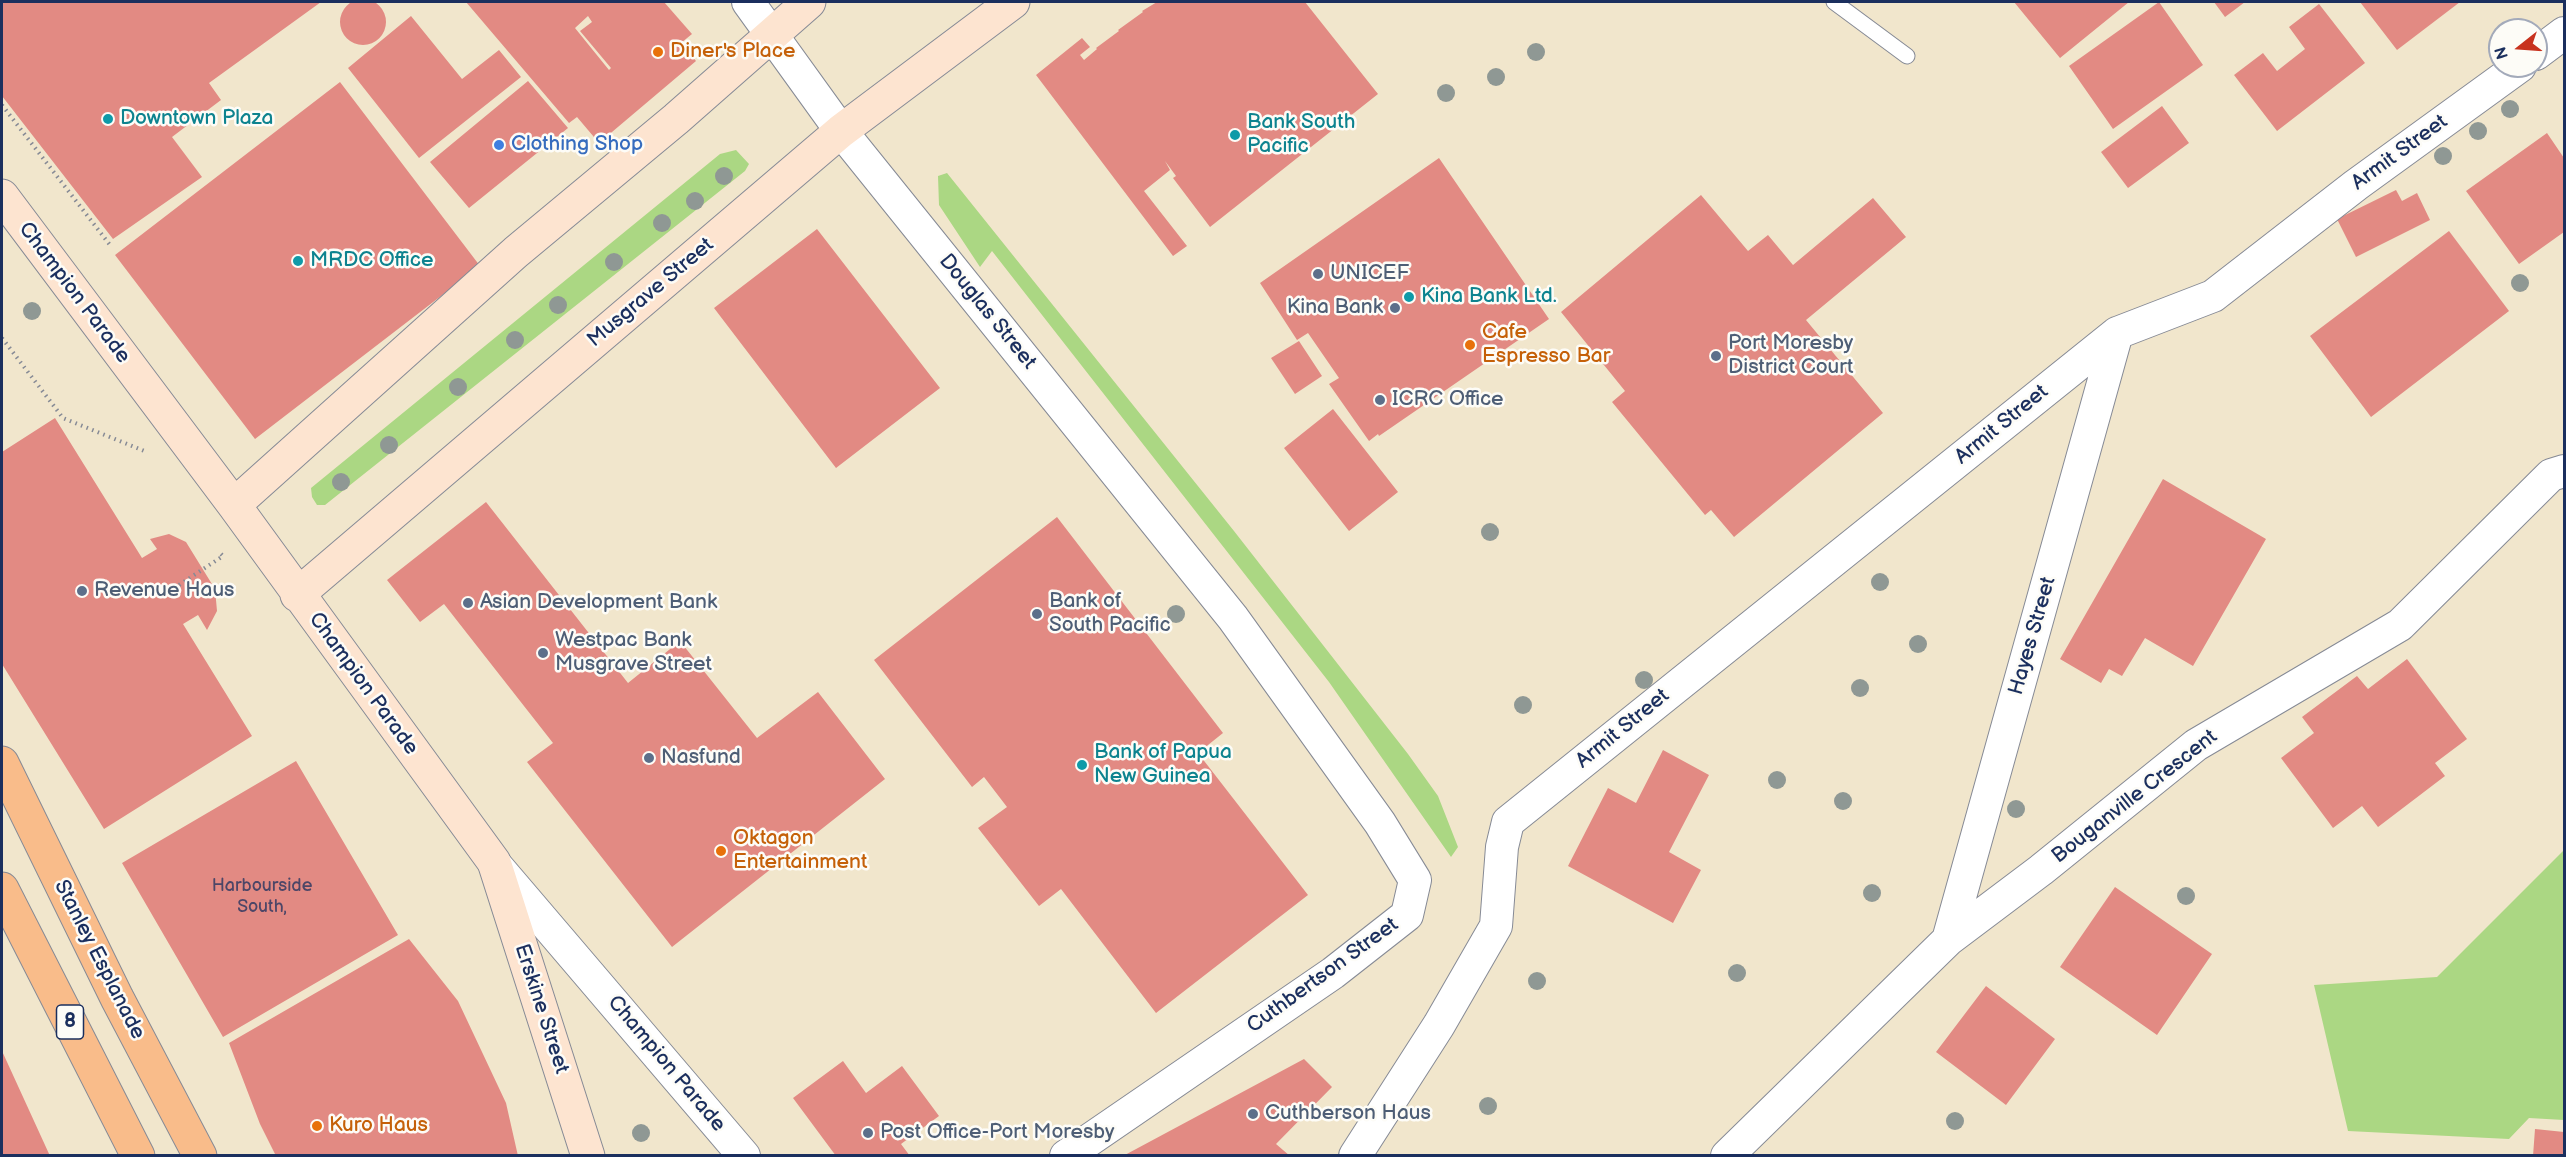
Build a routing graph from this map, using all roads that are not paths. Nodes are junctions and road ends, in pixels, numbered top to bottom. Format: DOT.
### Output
graph roads {
  1 [pos="748,2"];
  2 [pos="809,2"];
  3 [pos="1013,2"];
  4 [pos="1834,2"];
  5 [pos="772,33"];
  6 [pos="2565,33"];
  7 [pos="2548,45"];
  8 [pos="1907,56"];
  9 [pos="2503,78"];
  10 [pos="841,131"];
  11 [pos="2,196"];
  12 [pos="2117,333"];
  13 [pos="2565,471"];
  14 [pos="234,505"];
  15 [pos="297,595"];
  16 [pos="1233,618"];
  17 [pos="2,763"];
  18 [pos="494,862"];
  19 [pos="2,889"];
  20 [pos="1948,939"];
  21 [pos="138,1155"];
  22 [pos="200,1155"];
  23 [pos="588,1155"];
  24 [pos="744,1155"];
  25 [pos="1066,1155"];
  26 [pos="1355,1155"];
  27 [pos="1727,1155"];
  1 -- 5 [label="street, Douglas Street"];
  2 -- 5 [label="street"];
  3 -- 10 [label="street, Musgrave Street"];
  4 -- 8 [label="lane"];
  5 -- 10 [label="street, Douglas Street"];
  5 -- 14 [label="street"];
  6 -- 7 [label="street"];
  9 -- 12 [label="street, Armit Street"];
  10 -- 15 [label="street, Musgrave Street"];
  10 -- 16 [label="street, Douglas Street"];
  11 -- 14 [label="street, Champion Parade"];
  12 -- 20 [label="street, Hayes Street"];
  12 -- 26 [label="street, Armit Street"];
  13 -- 20 [label="street, Bouganville Crescent"];
  14 -- 15 [label="street, Champion Parade"];
  15 -- 18 [label="street, Champion Parade"];
  16 -- 25 [label="street, Cuthbertson Street"];
  17 -- 22 [label="highway, Stanley Esplanade"];
  18 -- 23 [label="street, Erskine Street"];
  18 -- 24 [label="street, Champion Parade"];
  19 -- 21 [label="highway, 8"];
  20 -- 27 [label="street, Bouganville Crescent"];
}
